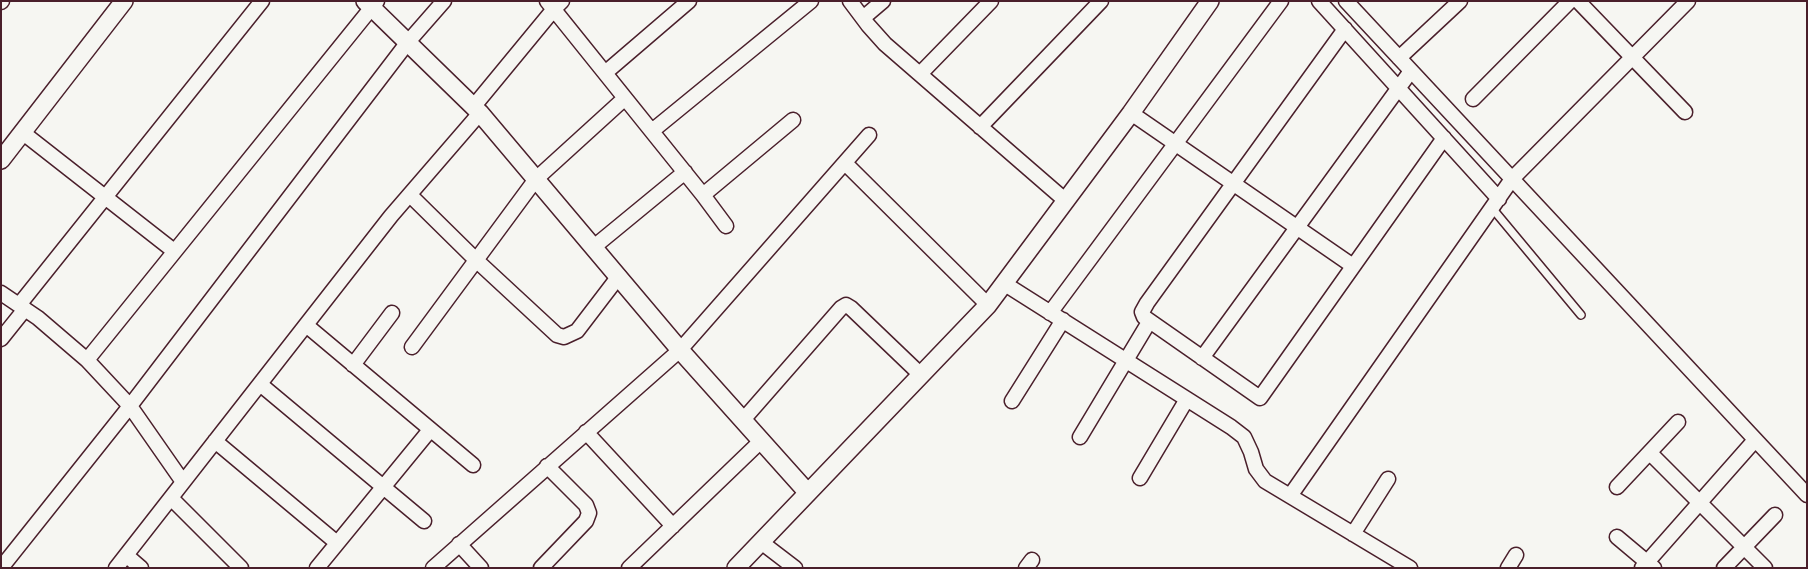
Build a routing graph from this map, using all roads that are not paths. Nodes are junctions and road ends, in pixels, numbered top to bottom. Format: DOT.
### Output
graph roads {
  1 [pos="124,1"];
  2 [pos="262,1"];
  3 [pos="444,1"];
  4 [pos="689,1"];
  5 [pos="811,1"];
  6 [pos="850,1"];
  7 [pos="883,1"];
  8 [pos="991,1"];
  9 [pos="1101,1"];
  10 [pos="1210,1"];
  11 [pos="1281,1"];
  12 [pos="1319,1"];
  13 [pos="1346,1"];
  14 [pos="1460,1"];
  15 [pos="1570,1"];
  16 [pos="1578,1"];
  17 [pos="1688,1"];
  18 [pos="371,3"];
  19 [pos="554,4"];
  20 [pos="863,18"];
  21 [pos="1345,29"];
  22 [pos="408,42"];
  23 [pos="1632,57"];
  24 [pos="1399,58"];
  25 [pos="1412,71"];
  26 [pos="605,73"];
  27 [pos="920,74"];
  28 [pos="1399,88"];
  29 [pos="625,98"];
  30 [pos="1473,99"];
  31 [pos="477,110"];
  32 [pos="1685,112"];
  33 [pos="1131,113"];
  34 [pos="793,120"];
  35 [pos="980,127"];
  36 [pos="652,131"];
  37 [pos="22,132"];
  38 [pos="869,135"];
  39 [pos="1444,138"];
  40 [pos="1176,143"];
  41 [pos="1,160"];
  42 [pos="846,162"];
  43 [pos="685,172"];
  44 [pos="536,179"];
  45 [pos="1512,179"];
  46 [pos="1233,183"];
  47 [pos="410,195"];
  48 [pos="703,195"];
  49 [pos="105,197"];
  50 [pos="1066,201"];
  51 [pos="1495,203"];
  52 [pos="726,226"];
  53 [pos="1298,227"];
  54 [pos="595,246"];
  55 [pos="174,251"];
  56 [pos="476,260"];
  57 [pos="1354,266"];
  58 [pos="619,276"];
  59 [pos="1005,284"];
  60 [pos="1,293"];
  61 [pos="988,305"];
  62 [pos="22,307"];
  63 [pos="392,313"];
  64 [pos="1050,313"];
  65 [pos="1581,315"];
  66 [pos="1062,320"];
  67 [pos="1149,322"];
  68 [pos="306,325"];
  69 [pos="1,339"];
  70 [pos="412,347"];
  71 [pos="680,350"];
  72 [pos="1202,358"];
  73 [pos="87,360"];
  74 [pos="1125,360"];
  75 [pos="353,365"];
  76 [pos="921,375"];
  77 [pos="260,384"];
  78 [pos="1187,399"];
  79 [pos="1012,401"];
  80 [pos="130,406"];
  81 [pos="743,420"];
  82 [pos="1678,422"];
  83 [pos="430,430"];
  84 [pos="586,432"];
  85 [pos="1080,437"];
  86 [pos="762,440"];
  87 [pos="1755,440"];
  88 [pos="215,441"];
  89 [pos="1650,453"];
  90 [pos="473,465"];
  91 [pos="547,466"];
  92 [pos="1140,478"];
  93 [pos="1388,479"];
  94 [pos="183,482"];
  95 [pos="383,487"];
  96 [pos="1617,487"];
  97 [pos="808,493"];
  98 [pos="1807,495"];
  99 [pos="1290,496"];
  100 [pos="171,498"];
  101 [pos="1700,503"];
  102 [pos="1775,515"];
  103 [pos="424,521"];
  104 [pos="673,526"];
  105 [pos="1354,534"];
  106 [pos="1617,537"];
  107 [pos="761,542"];
  108 [pos="337,543"];
  109 [pos="459,544"];
  110 [pos="1744,547"];
  111 [pos="126,555"];
  112 [pos="1516,555"];
  113 [pos="1648,566"];
  114 [pos="1,568"];
  115 [pos="116,568"];
  116 [pos="140,568"];
  117 [pos="241,568"];
  118 [pos="317,568"];
  119 [pos="433,568"];
  120 [pos="480,568"];
  121 [pos="541,568"];
  122 [pos="629,568"];
  123 [pos="736,568"];
  124 [pos="795,568"];
  125 [pos="1410,568"];
  126 [pos="1508,568"];
  127 [pos="1724,568"];
  128 [pos="1765,568"];
  1 -- 37 [label="street"];
  2 -- 49 [label="street"];
  3 -- 22 [label="street"];
  4 -- 26 [label="street"];
  5 -- 36 [label="street"];
  6 -- 20 [label="street"];
  7 -- 20 [label="street"];
  8 -- 27 [label="street"];
  9 -- 35 [label="street"];
  10 -- 33 [label="street"];
  11 -- 40 [label="street"];
  12 -- 21 [label="street"];
  13 -- 24 [label="street"];
  14 -- 24 [label="street"];
  15 -- 30 [label="street"];
  16 -- 23 [label="street"];
  17 -- 23 [label="street"];
  18 -- 22 [label="street"];
  18 -- 55 [label="street"];
  19 -- 26 [label="street"];
  19 -- 31 [label="street"];
  20 -- 27 [label="street"];
  21 -- 28 [label="street"];
  21 -- 46 [label="street"];
  22 -- 31 [label="street"];
  22 -- 80 [label="street"];
  23 -- 32 [label="street"];
  23 -- 45 [label="street"];
  24 -- 25 [label="street"];
  25 -- 28 [label="street"];
  25 -- 45 [label="street"];
  26 -- 29 [label="street"];
  27 -- 35 [label="street"];
  28 -- 39 [label="street"];
  28 -- 53 [label="street"];
  29 -- 36 [label="street"];
  29 -- 44 [label="street"];
  31 -- 44 [label="street"];
  31 -- 47 [label="street"];
  33 -- 40 [label="street"];
  33 -- 50 [label="street"];
  34 -- 48 [label="street"];
  35 -- 50 [label="street"];
  36 -- 43 [label="street"];
  37 -- 41 [label="street"];
  37 -- 49 [label="street"];
  38 -- 42 [label="street"];
  39 -- 51 [label="street"];
  39 -- 57 [label="street"];
  40 -- 46 [label="street"];
  40 -- 64 [label="street"];
  42 -- 61 [label="street"];
  42 -- 71 [label="street"];
  43 -- 48 [label="street"];
  43 -- 54 [label="street"];
  44 -- 54 [label="street"];
  44 -- 56 [label="street"];
  45 -- 51 [label="street"];
  45 -- 87 [label="street"];
  46 -- 53 [label="street"];
  46 -- 67 [label="street"];
  47 -- 56 [label="street"];
  47 -- 68 [label="street"];
  48 -- 52 [label="street"];
  49 -- 55 [label="street"];
  49 -- 62 [label="street"];
  50 -- 59 [label="street"];
  51 -- 65 [label="lane"];
  51 -- 99 [label="street"];
  53 -- 57 [label="street"];
  53 -- 72 [label="street"];
  54 -- 58 [label="street"];
  55 -- 73 [label="street"];
  56 -- 58 [label="street"];
  56 -- 70 [label="street"];
  57 -- 72 [label="street"];
  58 -- 71 [label="street"];
  59 -- 61 [label="street"];
  59 -- 64 [label="street"];
  60 -- 62 [label="street"];
  61 -- 76 [label="street"];
  62 -- 69 [label="street"];
  62 -- 73 [label="street"];
  63 -- 75 [label="street"];
  64 -- 66 [label="street"];
  66 -- 74 [label="street"];
  66 -- 79 [label="street"];
  67 -- 72 [label="street"];
  67 -- 74 [label="street"];
  68 -- 75 [label="street"];
  68 -- 77 [label="street"];
  71 -- 81 [label="street"];
  71 -- 84 [label="street"];
  73 -- 80 [label="street"];
  74 -- 78 [label="street"];
  74 -- 85 [label="street"];
  75 -- 83 [label="street"];
  76 -- 81 [label="street"];
  76 -- 97 [label="street"];
  77 -- 88 [label="street"];
  77 -- 95 [label="street"];
  78 -- 92 [label="street"];
  78 -- 99 [label="street"];
  80 -- 94 [label="street"];
  80 -- 114 [label="street"];
  81 -- 86 [label="street"];
  82 -- 89 [label="street"];
  83 -- 90 [label="street"];
  83 -- 95 [label="street"];
  84 -- 91 [label="street"];
  84 -- 104 [label="street"];
  86 -- 97 [label="street"];
  86 -- 104 [label="street"];
  87 -- 98 [label="street"];
  87 -- 101 [label="street"];
  88 -- 94 [label="street"];
  88 -- 108 [label="street"];
  89 -- 96 [label="street"];
  89 -- 101 [label="street"];
  91 -- 109 [label="street"];
  91 -- 121 [label="street"];
  93 -- 105 [label="street"];
  94 -- 100 [label="street"];
  95 -- 103 [label="street"];
  95 -- 108 [label="street"];
  97 -- 107 [label="street"];
  99 -- 105 [label="street"];
  100 -- 111 [label="street"];
  100 -- 117 [label="street"];
  101 -- 110 [label="street"];
  101 -- 113 [label="street"];
  102 -- 110 [label="street"];
  104 -- 122 [label="street"];
  105 -- 125 [label="street"];
  106 -- 113 [label="street"];
  107 -- 123 [label="street"];
  107 -- 124 [label="street"];
  108 -- 118 [label="street"];
  109 -- 119 [label="street"];
  109 -- 120 [label="street"];
  110 -- 127 [label="street"];
  110 -- 128 [label="street"];
  111 -- 115 [label="street"];
  111 -- 116 [label="street"];
  112 -- 126 [label="street"];
}
